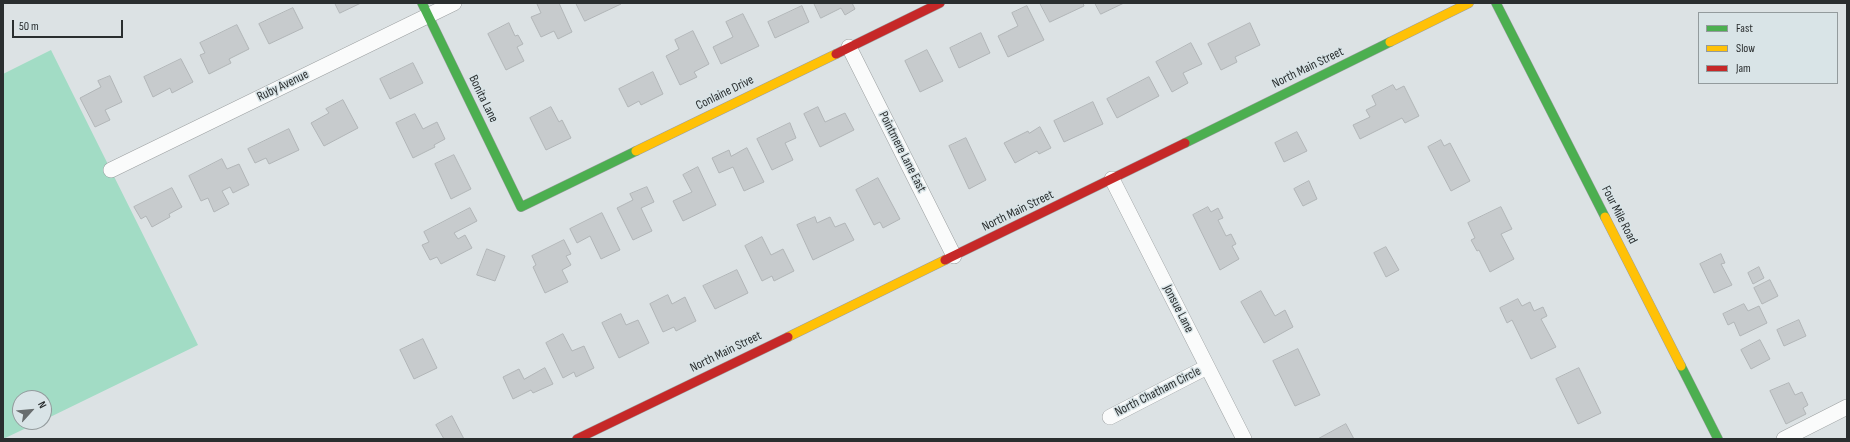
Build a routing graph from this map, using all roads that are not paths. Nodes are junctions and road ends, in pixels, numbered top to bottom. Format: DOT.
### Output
graph roads {
  1 [pos="454,3"];
  2 [pos="940,3"];
  3 [pos="1469,3"];
  4 [pos="1496,3"];
  5 [pos="425,9"];
  6 [pos="849,48"];
  7 [pos="111,170"];
  8 [pos="1112,179"];
  9 [pos="521,207"];
  10 [pos="954,256"];
  11 [pos="1207,367"];
  12 [pos="1847,407"];
  13 [pos="1110,417"];
  14 [pos="577,439"];
  15 [pos="1244,439"];
  16 [pos="1718,439"];
  17 [pos="1784,439"];
  1 -- 5 [label="street, Ruby Avenue"];
  2 -- 6 [label="street, Conlaine Drive"];
  3 -- 8 [label="street, North Main Street"];
  4 -- 16 [label="street, Four Mile Road"];
  5 -- 7 [label="street, Ruby Avenue"];
  5 -- 9 [label="street, Bonita Lane"];
  6 -- 9 [label="street, Conlaine Drive"];
  6 -- 10 [label="street, Pointmere Lane East"];
  8 -- 10 [label="street, North Main Street"];
  8 -- 11 [label="street, Jonsue Lane"];
  10 -- 14 [label="street, North Main Street"];
  11 -- 13 [label="street, North Chatham Circle"];
  11 -- 15 [label="street, Jonsue Lane"];
  12 -- 17 [label="street"];
}
